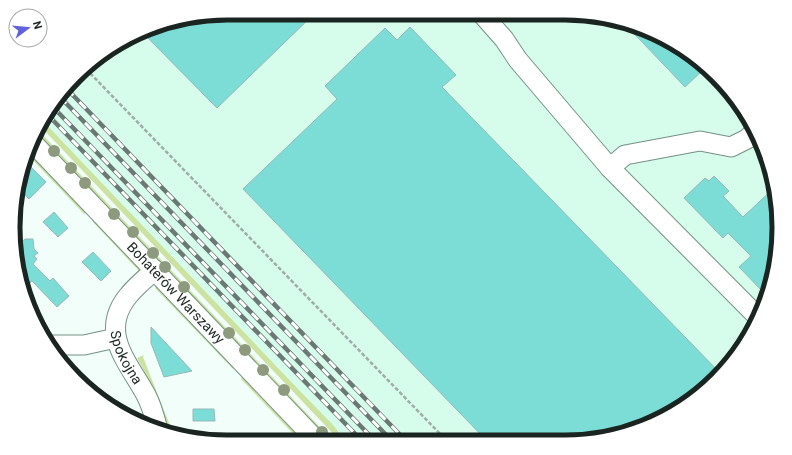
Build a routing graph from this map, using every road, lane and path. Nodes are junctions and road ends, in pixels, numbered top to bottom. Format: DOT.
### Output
graph roads {
  1 [pos="487,20"];
  2 [pos="89,73"];
  3 [pos="751,135"];
  4 [pos="37,147"];
  5 [pos="610,168"];
  6 [pos="155,270"];
  7 [pos="754,313"];
  8 [pos="116,338"];
  9 [pos="56,345"];
  10 [pos="156,422"];
  11 [pos="311,435"];
  12 [pos="441,435"];
  1 -- 5 [label="street"];
  2 -- 12 [label="path"];
  3 -- 5 [label="street"];
  4 -- 6 [label="street, Bohaterów Warszawy"];
  5 -- 7 [label="street"];
  6 -- 8 [label="street, Spokojna"];
  6 -- 11 [label="street, Bohaterów Warszawy"];
  8 -- 9 [label="street"];
  8 -- 10 [label="street, Spokojna"];
}
